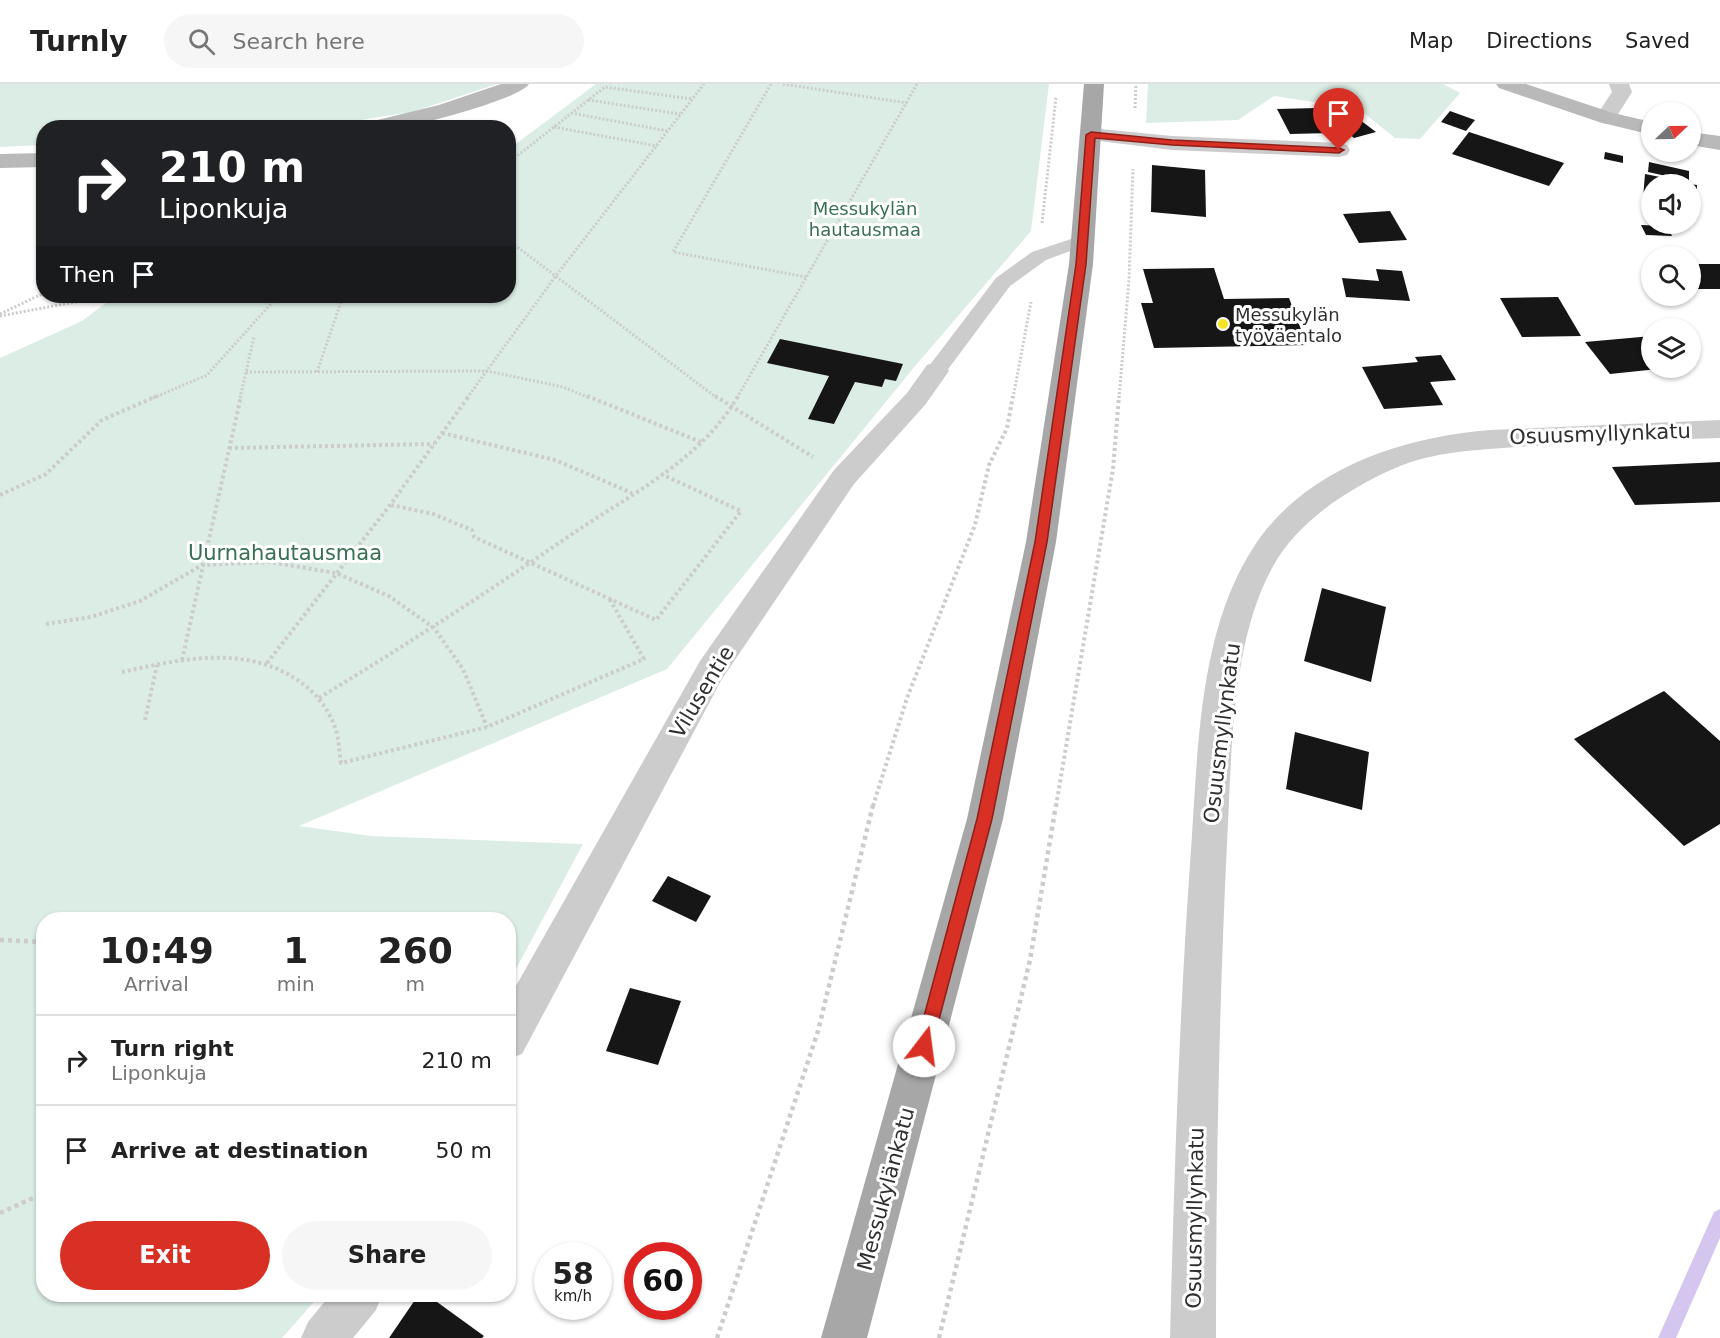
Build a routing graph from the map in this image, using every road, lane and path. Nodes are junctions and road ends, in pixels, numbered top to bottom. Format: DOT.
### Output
graph roads {
  1 [pos="519,84"];
  2 [pos="704,84"];
  3 [pos="771,84"];
  4 [pos="783,84"];
  5 [pos="917,84"];
  6 [pos="1094,84"];
  7 [pos="1136,84"];
  8 [pos="1506,84"];
  9 [pos="1619,84"];
  10 [pos="1056,95"];
  11 [pos="692,99"];
  12 [pos="588,100"];
  13 [pos="907,103"];
  14 [pos="571,113"];
  15 [pos="681,114"];
  16 [pos="1606,118"];
  17 [pos="408,120"];
  18 [pos="1641,126"];
  19 [pos="554,127"];
  20 [pos="668,131"];
  21 [pos="1091,135"];
  22 [pos="1134,139"];
  23 [pos="1701,140"];
  24 [pos="1720,143"];
  25 [pos="657,146"];
  26 [pos="1339,150"];
  27 [pos="516,157"];
  28 [pos="36,160"];
  29 [pos="0,161"];
  30 [pos="1083,240"];
  31 [pos="516,246"];
  32 [pos="1039,256"];
  33 [pos="806,277"];
  34 [pos="555,278"];
  35 [pos="36,297"];
  36 [pos="68,303"];
  37 [pos="272,303"];
  38 [pos="341,303"];
  39 [pos="0,315"];
  40 [pos="254,337"];
  41 [pos="487,371"];
  42 [pos="936,371"];
  43 [pos="246,372"];
  44 [pos="317,372"];
  45 [pos="731,408"];
  46 [pos="1720,429"];
  47 [pos="442,433"];
  48 [pos="702,442"];
  49 [pos="434,444"];
  50 [pos="228,448"];
  51 [pos="661,474"];
  52 [pos="844,477"];
  53 [pos="633,493"];
  54 [pos="0,495"];
  55 [pos="390,505"];
  56 [pos="532,562"];
  57 [pos="202,565"];
  58 [pos="336,573"];
  59 [pos="609,598"];
  60 [pos="46,624"];
  61 [pos="434,628"];
  62 [pos="182,660"];
  63 [pos="267,663"];
  64 [pos="157,665"];
  65 [pos="122,672"];
  66 [pos="319,698"];
  67 [pos="145,720"];
  68 [pos="487,727"];
  69 [pos="0,940"];
  70 [pos="36,942"];
  71 [pos="516,1025"];
  72 [pos="36,1197"];
  73 [pos="0,1213"];
  74 [pos="353,1302"];
  75 [pos="324,1338"];
  76 [pos="717,1338"];
  77 [pos="844,1338"];
  78 [pos="939,1338"];
  79 [pos="1193,1338"];
  1 -- 17 [label="main road"];
  2 -- 11 [label="path"];
  3 -- 33 [label="path"];
  4 -- 13 [label="path"];
  5 -- 13 [label="path"];
  6 -- 21 [label="main road, Messukylänkatu"];
  7 -- 22 [label="path"];
  8 -- 16 [label="main road"];
  9 -- 16 [label="street"];
  10 -- 32 [label="path"];
  11 -- 12 [label="path"];
  11 -- 15 [label="path"];
  12 -- 14 [label="path"];
  12 -- 15 [label="path"];
  13 -- 33 [label="path"];
  14 -- 19 [label="path"];
  14 -- 20 [label="path"];
  15 -- 20 [label="path"];
  16 -- 18 [label="main road"];
  19 -- 25 [label="path"];
  19 -- 27 [label="path"];
  20 -- 25 [label="path"];
  21 -- 22 [label="street"];
  21 -- 30 [label="main road, Messukylänkatu"];
  22 -- 26 [label="street"];
  22 -- 78 [label="path"];
  23 -- 24 [label="main road"];
  25 -- 34 [label="path"];
  28 -- 29 [label="main road"];
  30 -- 32 [label="lane"];
  30 -- 77 [label="main road, Messukylänkatu"];
  31 -- 34 [label="path"];
  32 -- 42 [label="lane"];
  32 -- 76 [label="path"];
  33 -- 45 [label="path"];
  34 -- 41 [label="path"];
  34 -- 45 [label="path"];
  35 -- 39 [label="path"];
  36 -- 39 [label="path"];
  37 -- 54 [label="path"];
  38 -- 44 [label="path"];
  40 -- 43 [label="path"];
  41 -- 44 [label="path"];
  41 -- 47 [label="path"];
  41 -- 48 [label="path"];
  42 -- 52 [label="street, Vilusentie"];
  43 -- 44 [label="path"];
  43 -- 50 [label="path"];
  45 -- 48 [label="path"];
  45 -- 52 [label="path"];
  46 -- 79 [label="street, Osuusmyllynkatu"];
  47 -- 49 [label="path"];
  47 -- 53 [label="path"];
  48 -- 51 [label="path"];
  49 -- 50 [label="path"];
  49 -- 55 [label="path"];
  50 -- 57 [label="path"];
  51 -- 53 [label="path"];
  51 -- 59 [label="path"];
  52 -- 71 [label="street, Vilusentie"];
  53 -- 56 [label="path"];
  55 -- 56 [label="path"];
  55 -- 58 [label="path"];
  56 -- 59 [label="path"];
  56 -- 61 [label="path"];
  57 -- 58 [label="path"];
  57 -- 60 [label="path"];
  57 -- 62 [label="path"];
  58 -- 61 [label="path"];
  58 -- 63 [label="path"];
  59 -- 68 [label="path"];
  61 -- 66 [label="path"];
  61 -- 68 [label="path"];
  62 -- 63 [label="path"];
  62 -- 64 [label="path"];
  63 -- 66 [label="path"];
  64 -- 65 [label="path"];
  64 -- 67 [label="path"];
  66 -- 68 [label="path"];
  69 -- 70 [label="path"];
  72 -- 73 [label="path"];
  74 -- 75 [label="street"];
}
